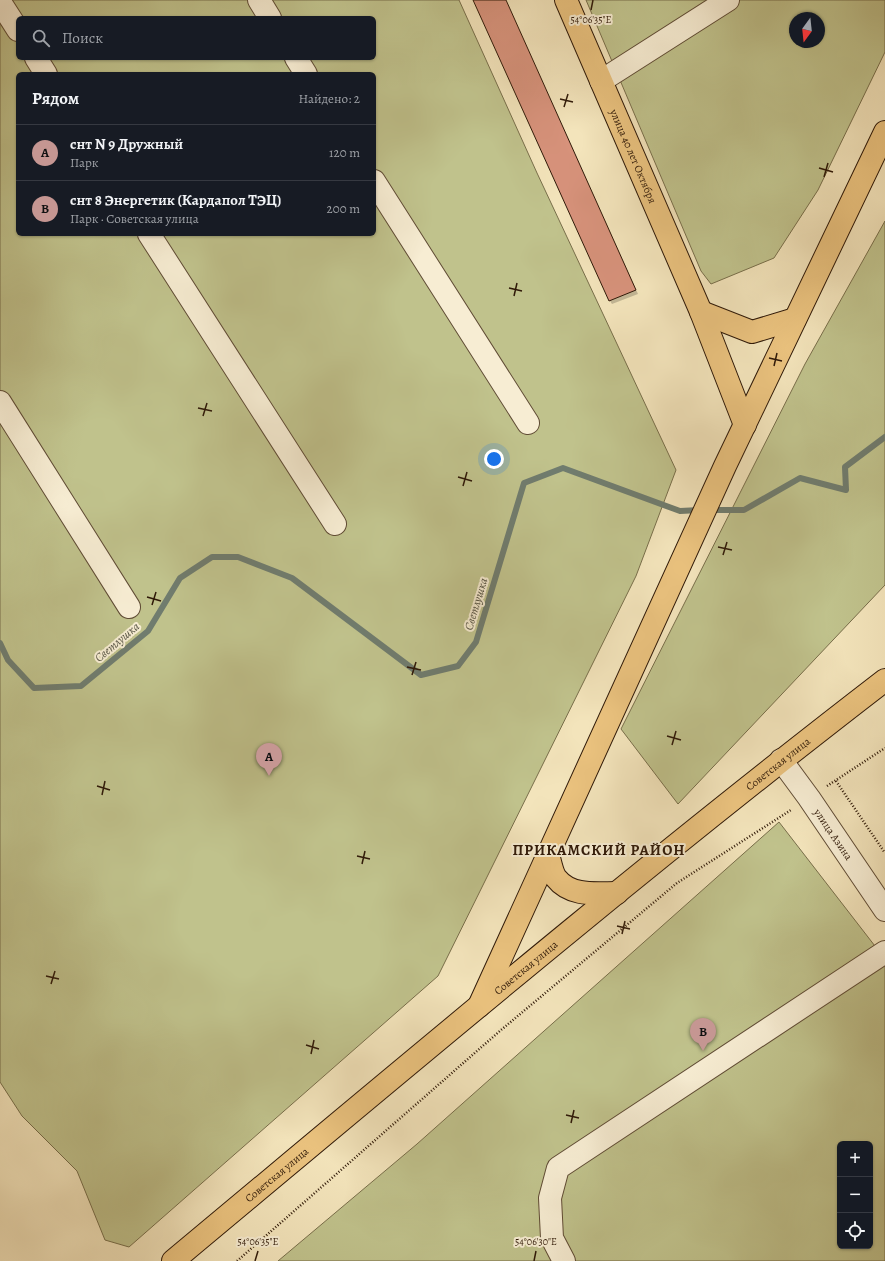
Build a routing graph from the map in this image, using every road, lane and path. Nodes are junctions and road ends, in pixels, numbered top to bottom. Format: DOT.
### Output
graph roads {
  1 [pos="258,0"];
  2 [pos="566,0"];
  3 [pos="728,0"];
  4 [pos="5,5"];
  5 [pos="269,16"];
  6 [pos="16,26"];
  7 [pos="37,60"];
  8 [pos="297,60"];
  9 [pos="45,72"];
  10 [pos="305,72"];
  11 [pos="601,81"];
  12 [pos="885,132"];
  13 [pos="376,184"];
  14 [pos="150,236"];
  15 [pos="701,312"];
  16 [pos="795,319"];
  17 [pos="0,402"];
  18 [pos="528,423"];
  19 [pos="745,425"];
  20 [pos="335,524"];
  21 [pos="128,607"];
  22 [pos="885,680"];
  23 [pos="885,748"];
  24 [pos="781,760"];
  25 [pos="836,781"];
  26 [pos="809,798"];
  27 [pos="885,853"];
  28 [pos="548,854"];
  29 [pos="617,893"];
  30 [pos="885,910"];
  31 [pos="885,952"];
  32 [pos="479,1006"];
  33 [pos="173,1261"];
  34 [pos="238,1261"];
  35 [pos="564,1261"];
  1 -- 5 [label="street"];
  2 -- 11 [label="main road, улица 40 лет Октября"];
  3 -- 11 [label="street"];
  4 -- 6 [label="street"];
  7 -- 9 [label="street"];
  8 -- 10 [label="street"];
  11 -- 15 [label="main road, улица 40 лет Октября"];
  12 -- 16 [label="main road"];
  13 -- 18 [label="street"];
  14 -- 20 [label="street"];
  15 -- 16 [label="main road"];
  15 -- 19 [label="main road, улица 40 лет Октября"];
  16 -- 19 [label="main road"];
  17 -- 21 [label="street"];
  19 -- 28 [label="main road"];
  22 -- 24 [label="main road, Советская улица"];
  23 -- 25 [label="path"];
  24 -- 26 [label="street, улица Азина"];
  24 -- 29 [label="main road, Советская улица"];
  25 -- 26 [label="path"];
  25 -- 27 [label="path"];
  26 -- 30 [label="street, улица Азина"];
  26 -- 34 [label="path"];
  28 -- 29 [label="main road"];
  28 -- 32 [label="main road"];
  29 -- 32 [label="main road, Советская улица"];
  31 -- 35 [label="street"];
  32 -- 33 [label="main road, Советская улица"];
}
